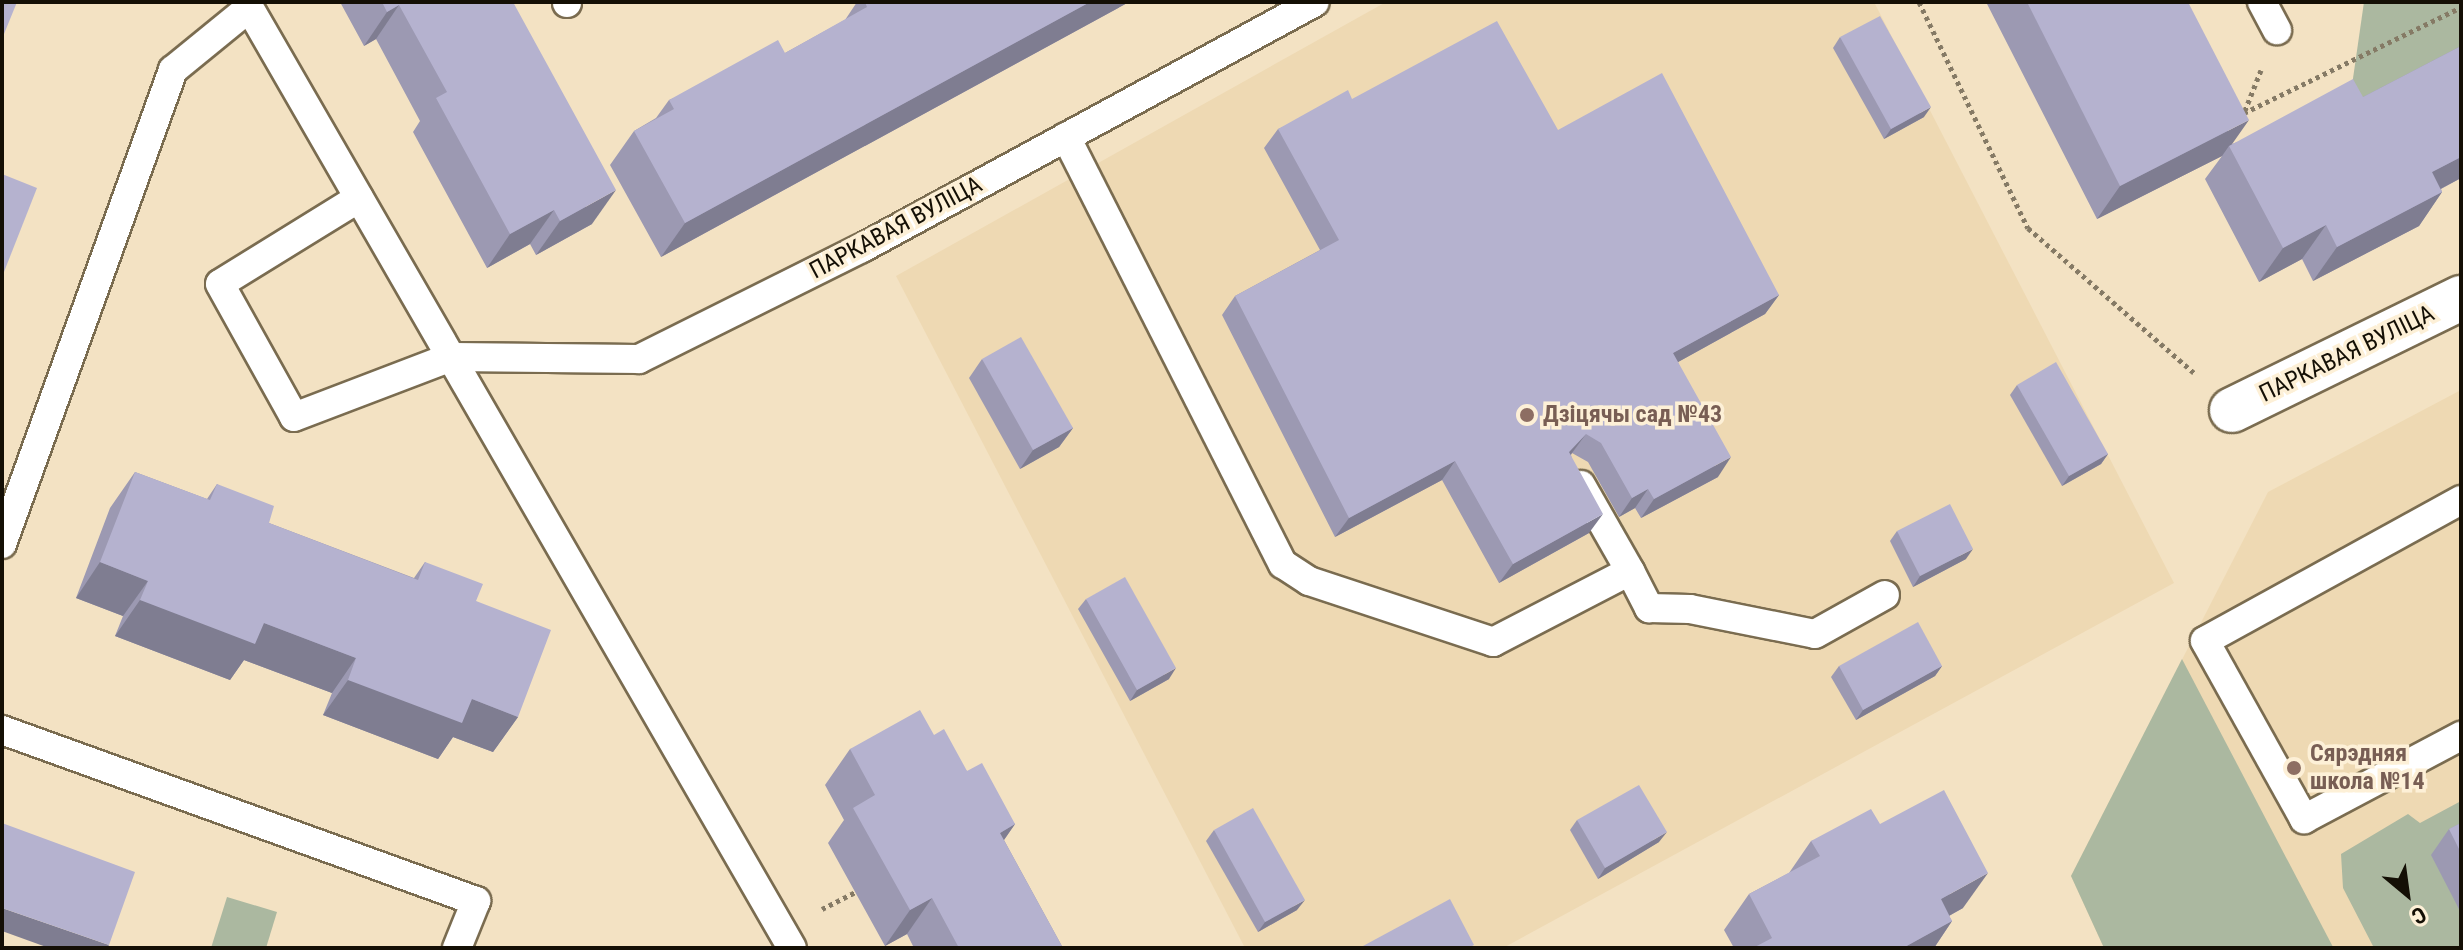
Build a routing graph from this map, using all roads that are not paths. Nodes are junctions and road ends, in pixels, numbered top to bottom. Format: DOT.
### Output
graph roads {
  1 [pos="1315,2"];
  2 [pos="2262,2"];
  3 [pos="248,5"];
  4 [pos="2277,30"];
  5 [pos="1066,137"];
  6 [pos="359,198"];
  7 [pos="2461,298"];
  8 [pos="451,357"];
  9 [pos="2232,410"];
  10 [pos="1573,470"];
  11 [pos="2461,500"];
  12 [pos="2,544"];
  13 [pos="1630,571"];
  14 [pos="1885,595"];
  15 [pos="2,730"];
  16 [pos="2461,736"];
  17 [pos="457,948"];
  18 [pos="792,948"];
  1 -- 5 [label="lane, ПАРКАВАЯ ВУЛІЦА"];
  2 -- 4 [label="lane"];
  3 -- 6 [label="lane"];
  3 -- 12 [label="lane"];
  5 -- 8 [label="lane, ПАРКАВАЯ ВУЛІЦА"];
  5 -- 13 [label="lane"];
  6 -- 8 [label="lane"];
  6 -- 8 [label="lane"];
  7 -- 9 [label="street, ПАРКАВАЯ ВУЛІЦА"];
  8 -- 18 [label="lane"];
  10 -- 13 [label="lane"];
  11 -- 16 [label="lane"];
  13 -- 14 [label="lane"];
  15 -- 17 [label="lane"];
}
